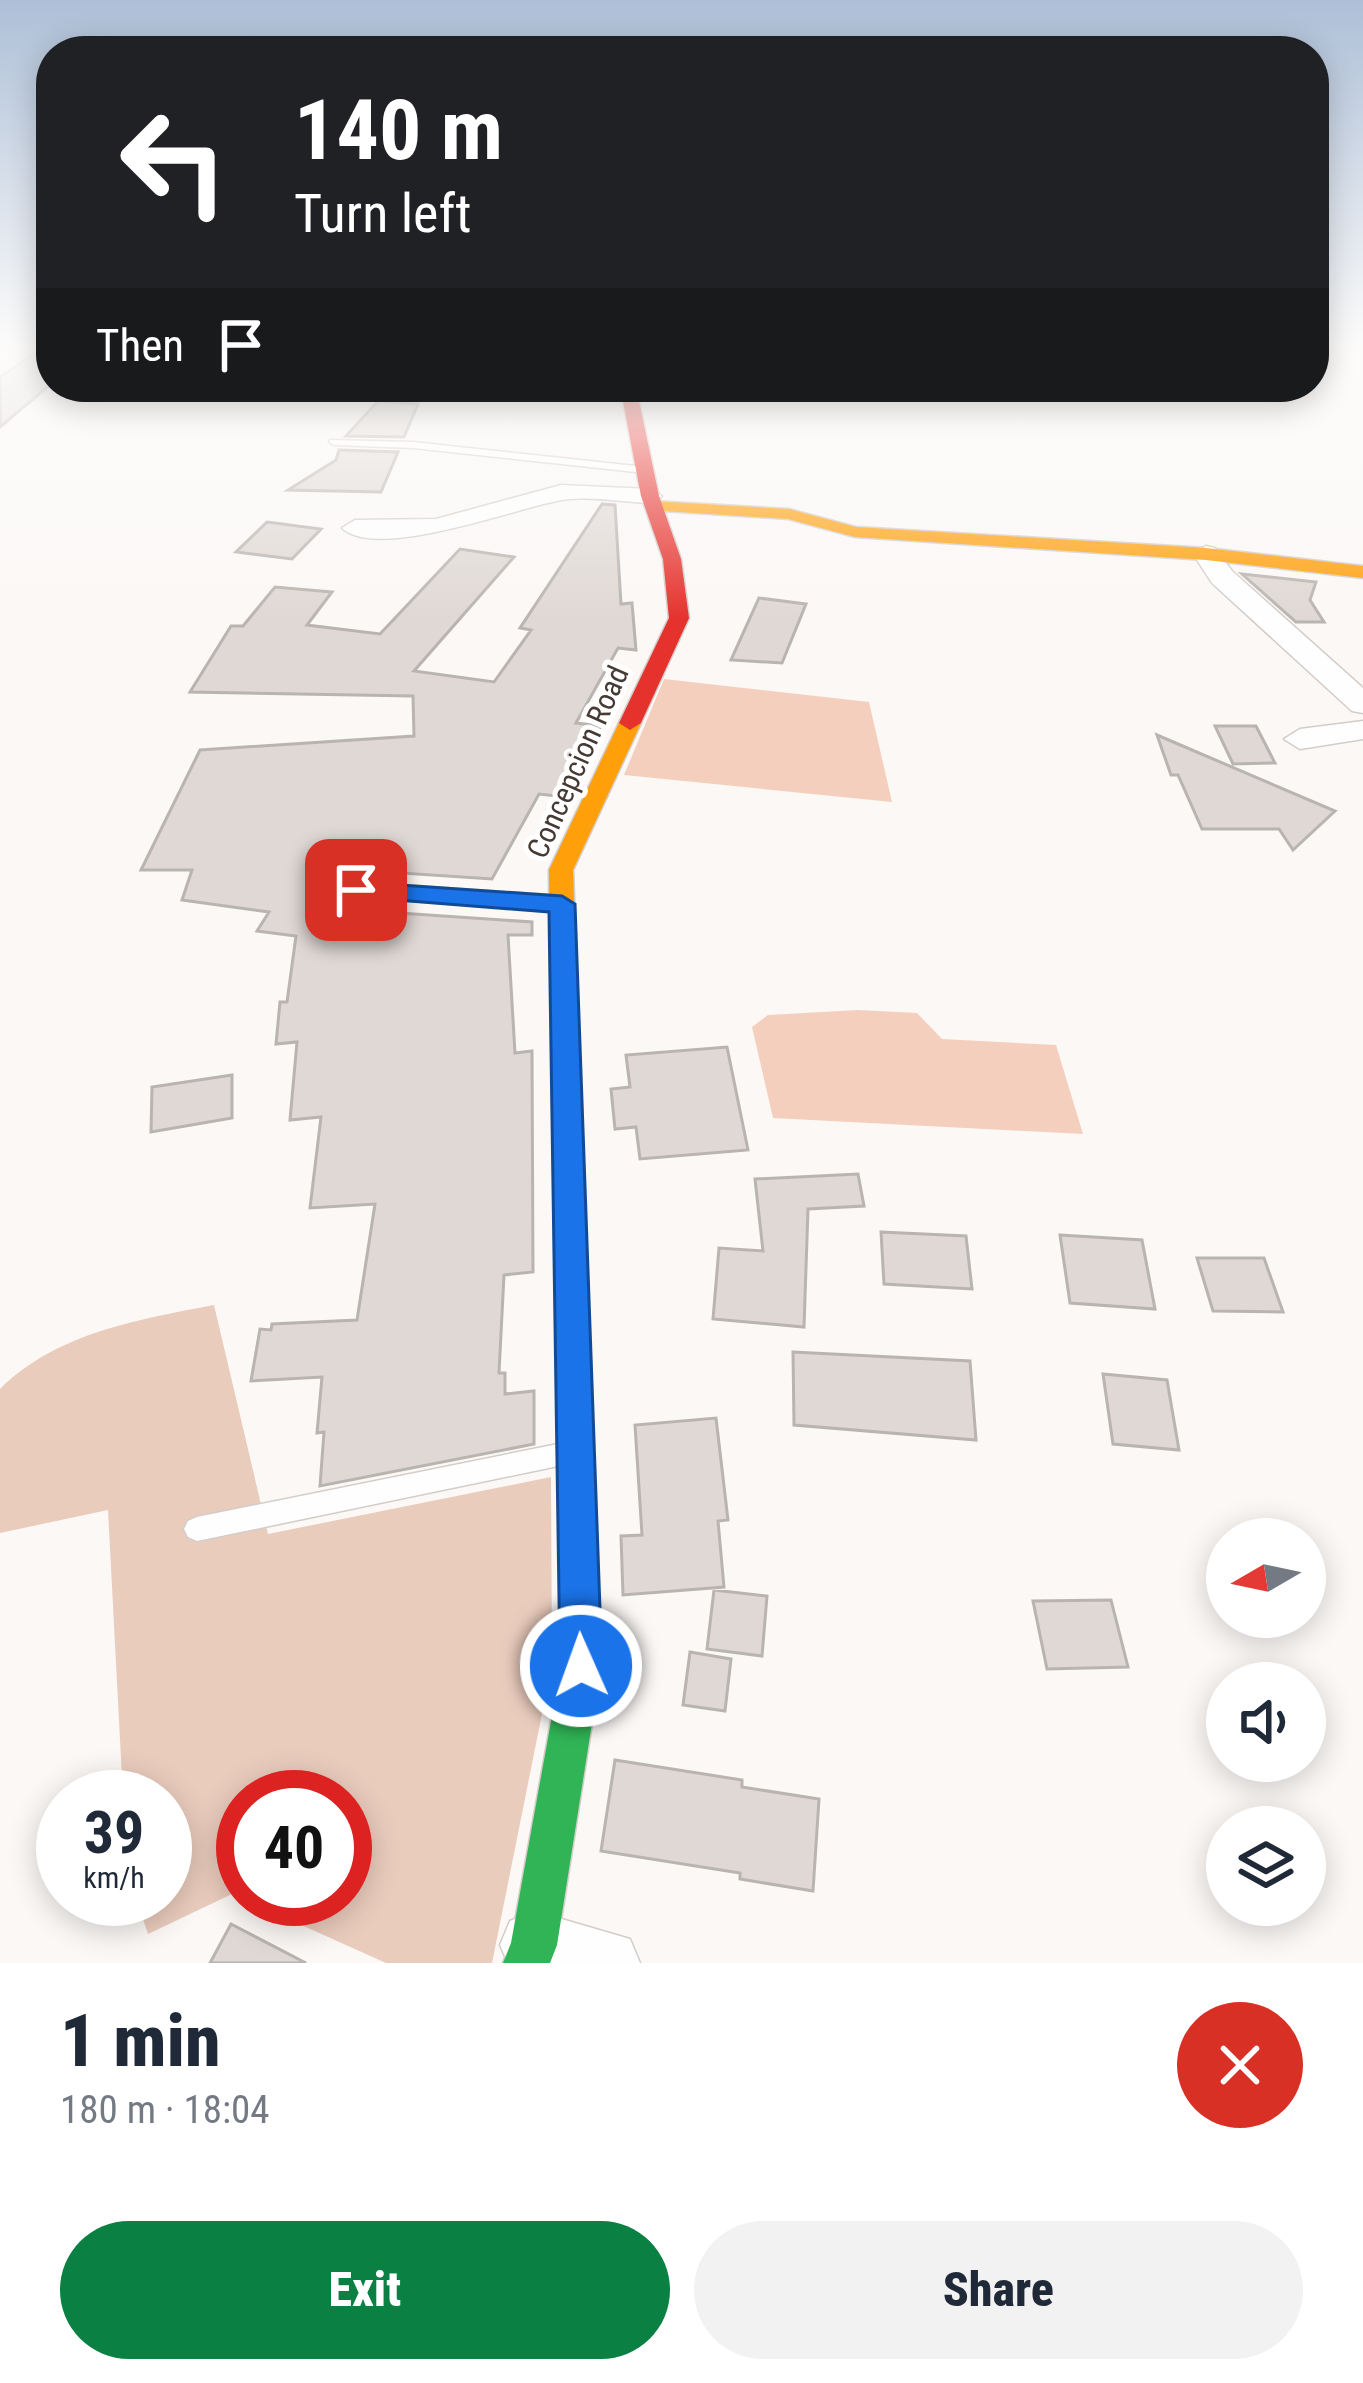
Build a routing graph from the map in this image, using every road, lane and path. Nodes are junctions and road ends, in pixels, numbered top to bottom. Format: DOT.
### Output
graph roads {
  1 [pos="640,437"];
  2 [pos="334,442"];
  3 [pos="649,491"];
  4 [pos="355,529"];
  5 [pos="1206,554"];
  6 [pos="1363,572"];
  7 [pos="1363,704"];
  8 [pos="1363,730"];
  9 [pos="1300,739"];
  10 [pos="356,890"];
  11 [pos="562,904"];
  12 [pos="574,1452"];
  13 [pos="197,1529"];
  14 [pos="530,1954"];
  15 [pos="606,1963"];
  1 -- 3 [label="street, Concepcion Road"];
  2 -- 3 [label="lane"];
  3 -- 4 [label="street"];
  3 -- 5 [label="street"];
  3 -- 11 [label="street, Concepcion Road"];
  5 -- 6 [label="street"];
  5 -- 7 [label="street"];
  8 -- 9 [label="street"];
  10 -- 11 [label="street"];
  11 -- 12 [label="street, Concepcion Road"];
  12 -- 13 [label="lane"];
  12 -- 14 [label="street, Concepcion Road"];
  14 -- 15 [label="street"];
}
